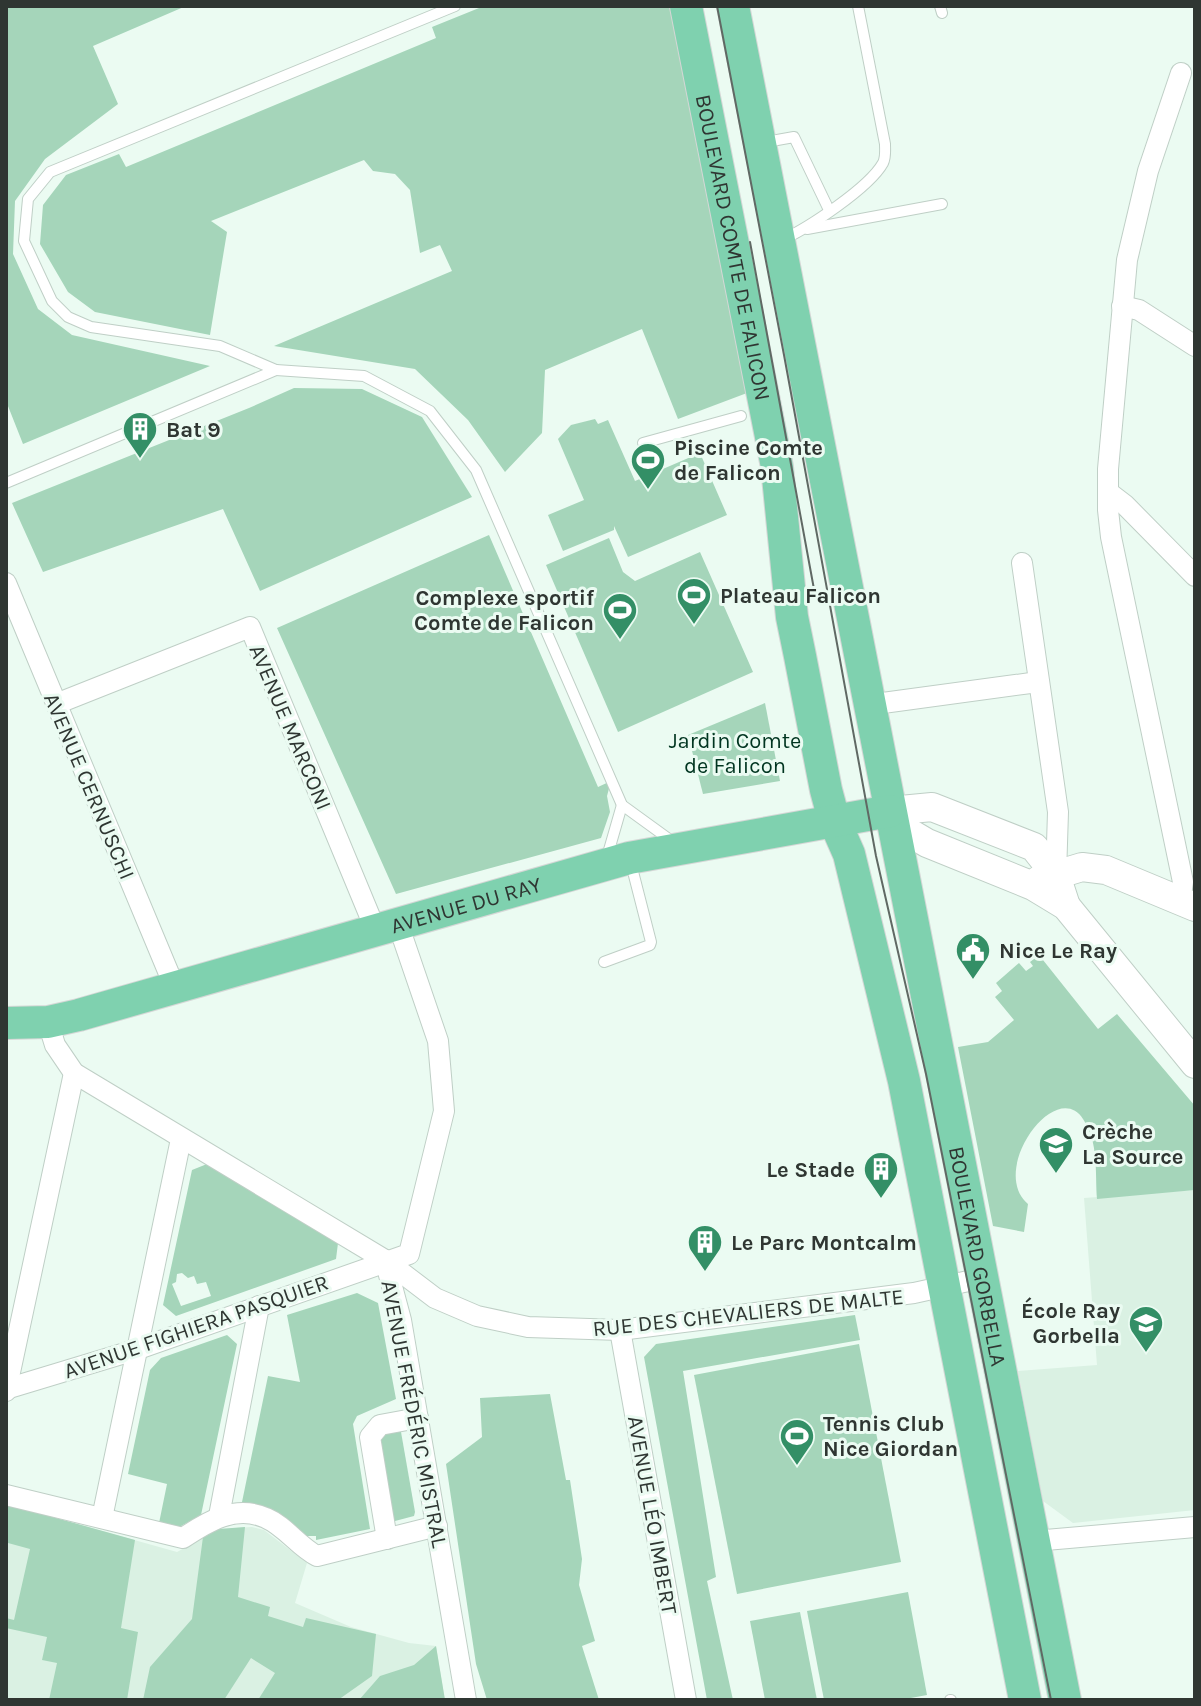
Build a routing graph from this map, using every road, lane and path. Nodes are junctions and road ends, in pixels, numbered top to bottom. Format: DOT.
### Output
graph roads {
  1 [pos="455,6"];
  2 [pos="686,6"];
  3 [pos="733,6"];
  4 [pos="858,6"];
  5 [pos="1181,73"];
  6 [pos="761,142"];
  7 [pos="942,204"];
  8 [pos="829,210"];
  9 [pos="792,235"];
  10 [pos="1122,306"];
  11 [pos="1195,346"];
  12 [pos="276,370"];
  13 [pos="741,416"];
  14 [pos="643,443"];
  15 [pos="6,483"];
  16 [pos="1108,492"];
  17 [pos="1022,563"];
  18 [pos="1195,576"];
  19 [pos="6,583"];
  20 [pos="1038,682"];
  21 [pos="56,704"];
  22 [pos="868,705"];
  23 [pos="622,805"];
  24 [pos="890,811"];
  25 [pos="834,820"];
  26 [pos="927,843"];
  27 [pos="681,848"];
  28 [pos="900,861"];
  29 [pos="617,862"];
  30 [pos="1056,875"];
  31 [pos="1014,878"];
  32 [pos="1188,904"];
  33 [pos="1066,906"];
  34 [pos="387,928"];
  35 [pos="604,962"];
  36 [pos="175,988"];
  37 [pos="48,1022"];
  38 [pos="6,1023"];
  39 [pos="1195,1064"];
  40 [pos="74,1073"];
  41 [pos="181,1139"];
  42 [pos="385,1260"];
  43 [pos="982,1278"];
  44 [pos="943,1288"];
  45 [pos="259,1306"];
  46 [pos="620,1330"];
  47 [pos="135,1350"];
  48 [pos="6,1389"];
  49 [pos="418,1418"];
  50 [pos="6,1495"];
  51 [pos="219,1516"];
  52 [pos="102,1518"];
  53 [pos="437,1526"];
  54 [pos="1195,1527"];
  55 [pos="387,1539"];
  56 [pos="1034,1541"];
  57 [pos="466,1700"];
  58 [pos="686,1700"];
  59 [pos="1025,1700"];
  60 [pos="1065,1700"];
  1 -- 12 [label="lane"];
  2 -- 25 [label="main road, BOULEVARD COMTE DE FALICON"];
  3 -- 6 [label="main road"];
  4 -- 8 [label="lane"];
  5 -- 10 [label="street"];
  6 -- 8 [label="lane"];
  6 -- 9 [label="main road"];
  7 -- 9 [label="lane"];
  8 -- 9 [label="lane"];
  9 -- 22 [label="main road"];
  10 -- 11 [label="street"];
  10 -- 16 [label="street"];
  12 -- 15 [label="lane"];
  12 -- 23 [label="lane"];
  13 -- 14 [label="lane"];
  16 -- 18 [label="street"];
  16 -- 32 [label="street"];
  17 -- 20 [label="street"];
  19 -- 21 [label="street, AVENUE CERNUSCHI"];
  20 -- 22 [label="street"];
  20 -- 30 [label="street"];
  21 -- 34 [label="street, AVENUE MARCONI"];
  21 -- 36 [label="street, AVENUE CERNUSCHI"];
  22 -- 24 [label="main road"];
  23 -- 27 [label="lane"];
  23 -- 29 [label="lane"];
  24 -- 25 [label="main road, AVENUE DU RAY"];
  24 -- 26 [label="main road, AVENUE DU RAY"];
  24 -- 28 [label="main road, BOULEVARD GORBELLA"];
  24 -- 30 [label="main road, AVENUE DU RAY"];
  25 -- 27 [label="main road, AVENUE DU RAY"];
  25 -- 44 [label="main road, BOULEVARD GORBELLA"];
  26 -- 28 [label="main road"];
  26 -- 31 [label="main road, AVENUE DU RAY"];
  27 -- 29 [label="main road, AVENUE DU RAY"];
  28 -- 43 [label="main road, BOULEVARD GORBELLA"];
  29 -- 34 [label="main road, AVENUE DU RAY"];
  29 -- 35 [label="lane"];
  30 -- 31 [label="main road, AVENUE DU RAY"];
  30 -- 32 [label="main road"];
  30 -- 33 [label="main road, AVENUE DU RAY"];
  31 -- 33 [label="main road, AVENUE DU RAY"];
  33 -- 39 [label="main road, AVENUE DU RAY"];
  34 -- 36 [label="main road, AVENUE DU RAY"];
  34 -- 42 [label="street, AVENUE FIGHIERA PASQUIER"];
  36 -- 37 [label="main road, AVENUE DU RAY"];
  37 -- 38 [label="main road, AVENUE DU RAY"];
  37 -- 40 [label="street, AVENUE FRÉDÉRIC MISTRAL"];
  40 -- 41 [label="street, AVENUE FRÉDÉRIC MISTRAL"];
  40 -- 48 [label="street"];
  41 -- 42 [label="street, AVENUE FRÉDÉRIC MISTRAL"];
  41 -- 47 [label="street"];
  42 -- 45 [label="street, AVENUE FIGHIERA PASQUIER"];
  42 -- 46 [label="street, RUE DES CHEVALIERS DE MALTE"];
  42 -- 49 [label="street, AVENUE FRÉDÉRIC MISTRAL"];
  43 -- 44 [label="street, RUE DES CHEVALIERS DE MALTE"];
  43 -- 56 [label="main road, BOULEVARD GORBELLA"];
  44 -- 46 [label="street, RUE DES CHEVALIERS DE MALTE"];
  44 -- 59 [label="main road, BOULEVARD GORBELLA"];
  45 -- 47 [label="street, AVENUE FIGHIERA PASQUIER"];
  45 -- 51 [label="street"];
  46 -- 58 [label="street, AVENUE LÉO IMBERT"];
  47 -- 48 [label="street, AVENUE FIGHIERA PASQUIER"];
  47 -- 52 [label="street"];
  49 -- 53 [label="street, AVENUE FRÉDÉRIC MISTRAL"];
  49 -- 55 [label="street"];
  50 -- 52 [label="street"];
  51 -- 52 [label="street"];
  51 -- 55 [label="street"];
  53 -- 55 [label="street"];
  53 -- 57 [label="street, AVENUE FRÉDÉRIC MISTRAL"];
  54 -- 56 [label="street"];
  56 -- 60 [label="main road, BOULEVARD GORBELLA"];
}
